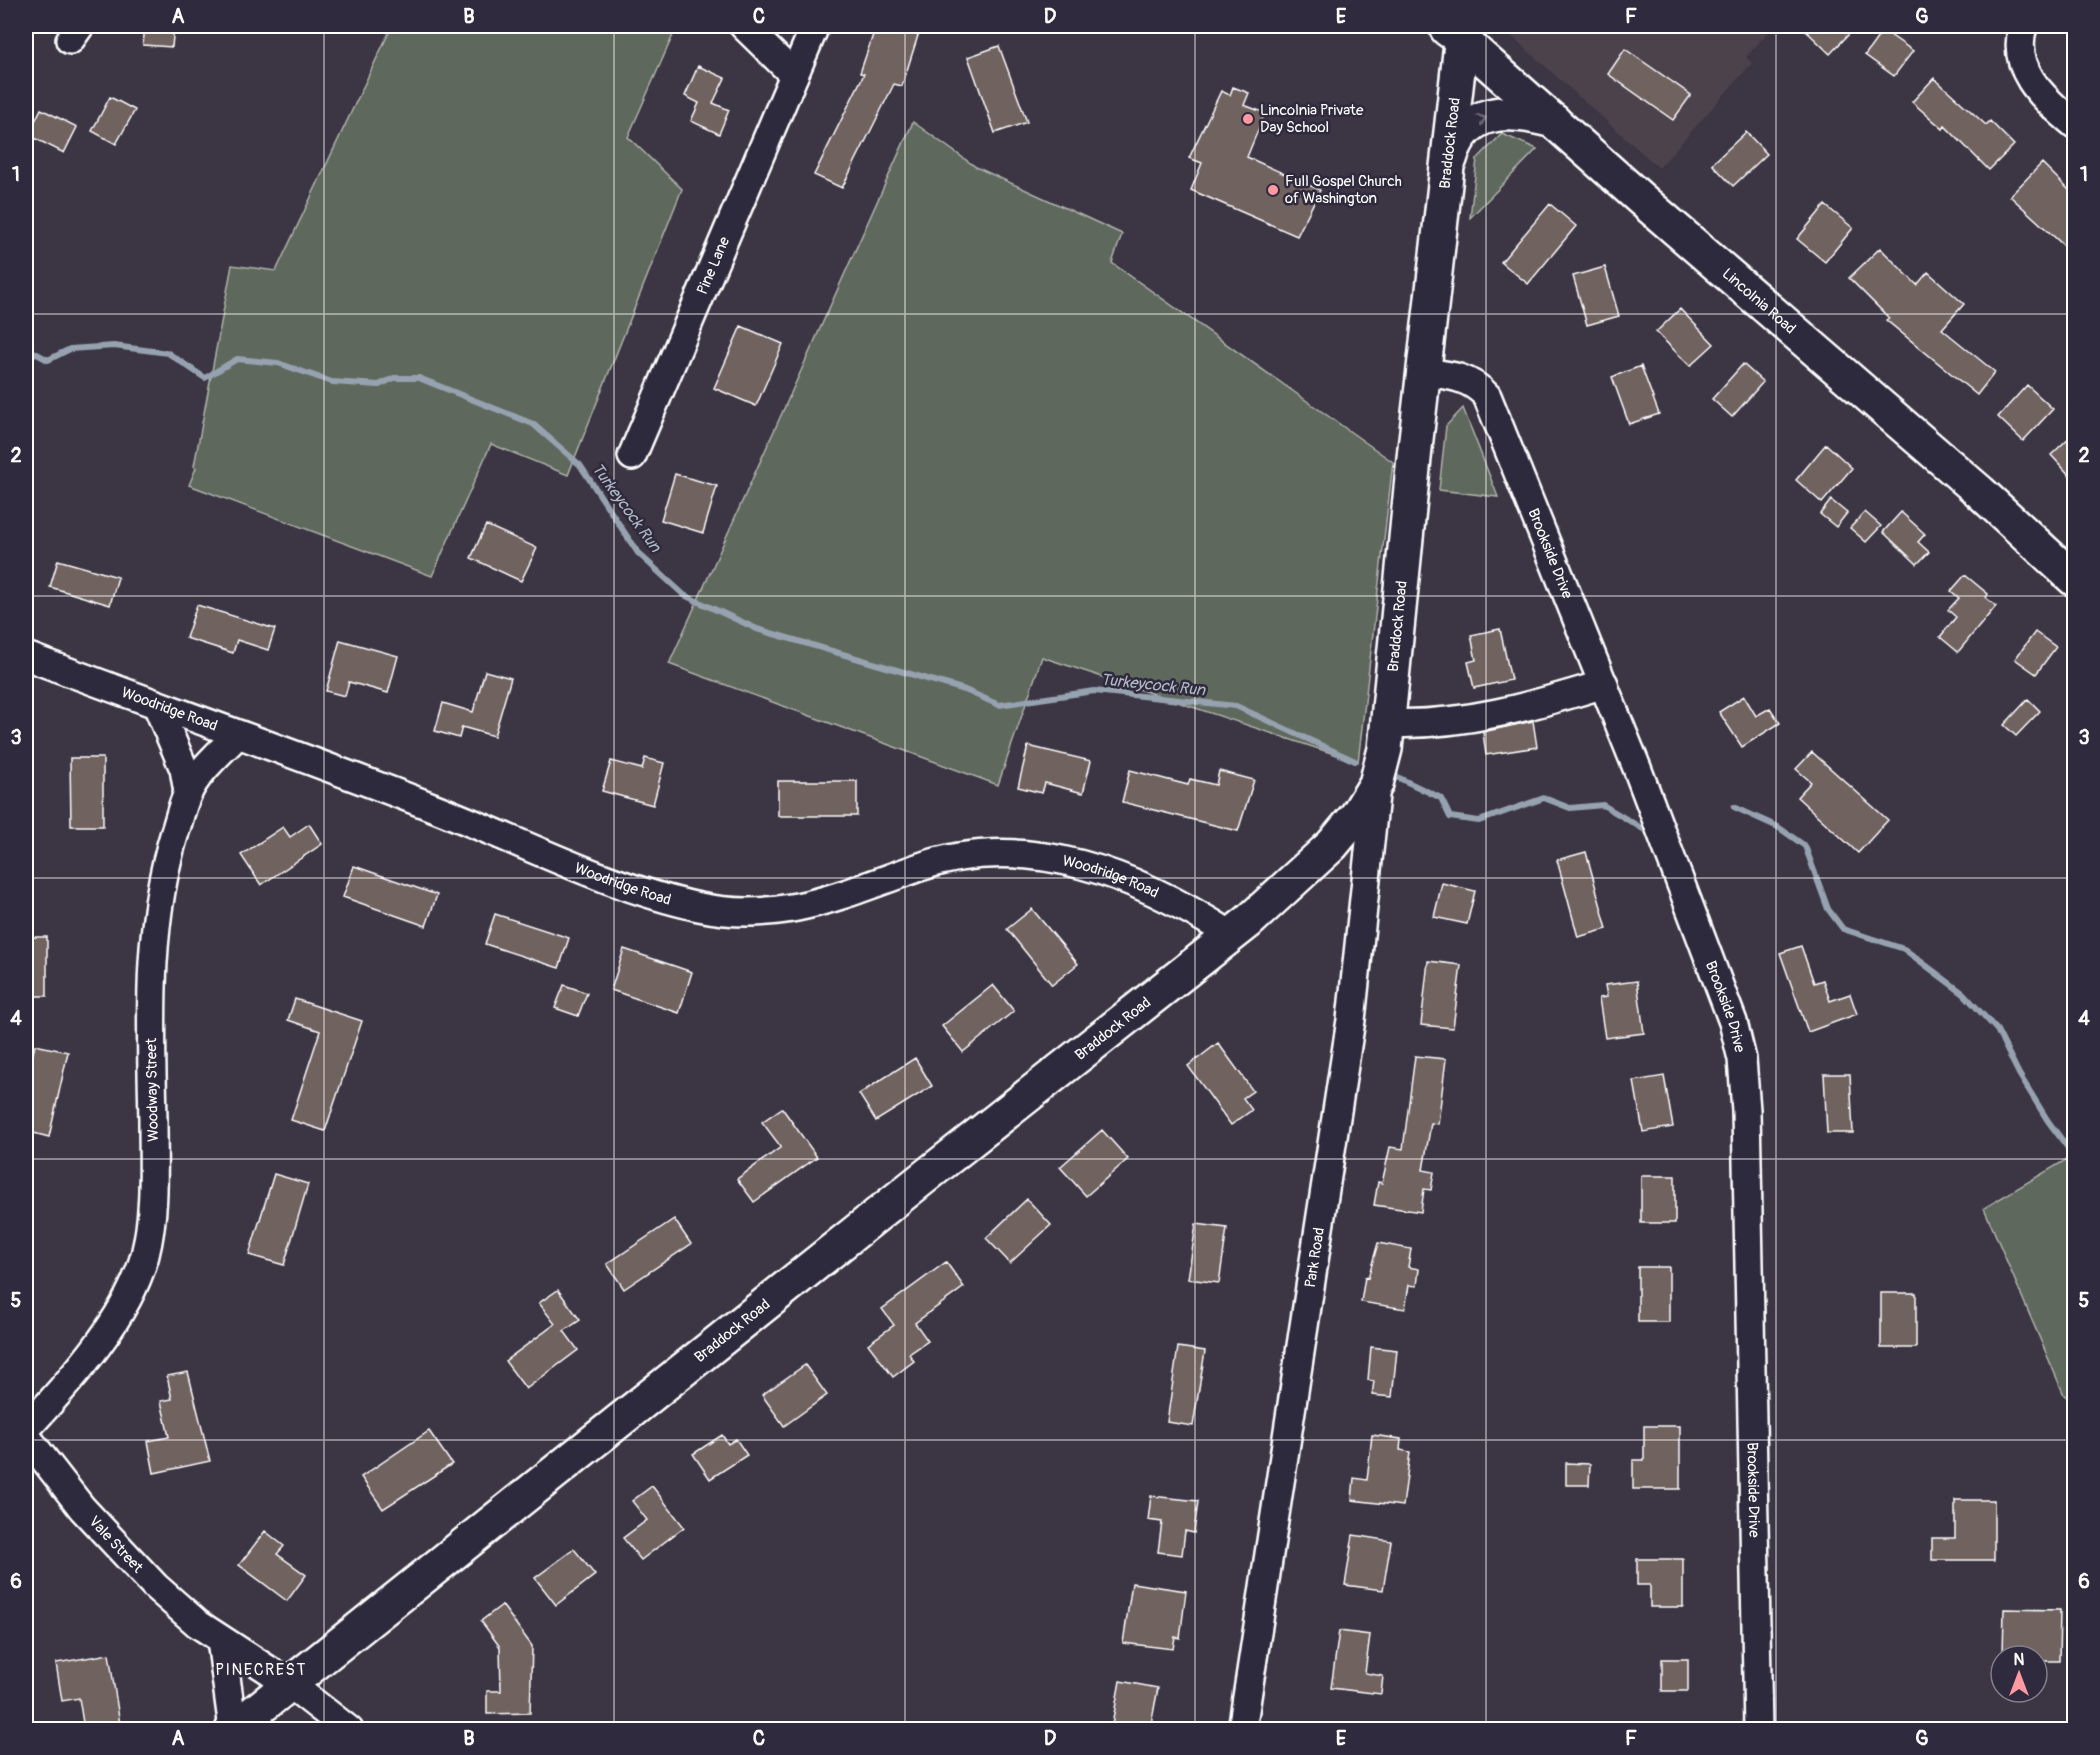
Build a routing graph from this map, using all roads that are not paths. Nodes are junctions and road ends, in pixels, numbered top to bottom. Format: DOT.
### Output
graph roads {
  1 [pos="744,26"];
  2 [pos="815,26"];
  3 [pos="2023,26"];
  4 [pos="1455,30"];
  5 [pos="794,75"];
  6 [pos="1556,122"];
  7 [pos="2074,124"];
  8 [pos="1443,184"];
  9 [pos="1423,372"];
  10 [pos="632,456"];
  11 [pos="2074,579"];
  12 [pos="26,656"];
  13 [pos="1604,684"];
  14 [pos="157,705"];
  15 [pos="1388,723"];
  16 [pos="237,735"];
  17 [pos="1376,784"];
  18 [pos="188,792"];
  19 [pos="1231,936"];
  20 [pos="26,1429"];
  21 [pos="26,1436"];
  22 [pos="221,1640"];
  23 [pos="290,1684"];
  24 [pos="232,1729"];
  25 [pos="349,1730"];
  26 [pos="1242,1730"];
  27 [pos="1758,1730"];
  1 -- 5 [label="street"];
  2 -- 5 [label="street, Pine Lane"];
  3 -- 7 [label="street"];
  4 -- 6 [label="main road, Lincolnia Road"];
  4 -- 8 [label="main road, Braddock Road"];
  5 -- 10 [label="street, Pine Lane"];
  8 -- 6 [label="main road, one-way"];
  6 -- 11 [label="main road, Lincolnia Road"];
  8 -- 9 [label="main road, Braddock Road"];
  9 -- 13 [label="street, Brookside Drive"];
  9 -- 15 [label="main road, Braddock Road"];
  12 -- 14 [label="street, Woodridge Road"];
  13 -- 15 [label="street"];
  13 -- 27 [label="street, Brookside Drive"];
  14 -- 16 [label="street, Woodridge Road"];
  14 -- 18 [label="street"];
  15 -- 17 [label="main road, Braddock Road"];
  16 -- 18 [label="street, Woodway Street"];
  16 -- 19 [label="street, Woodridge Road"];
  17 -- 19 [label="main road, Braddock Road"];
  17 -- 26 [label="street, Park Road"];
  18 -- 20 [label="street, Woodway Street"];
  19 -- 23 [label="main road, Braddock Road"];
  21 -- 22 [label="street, Vale Street"];
  22 -- 23 [label="street, Vale Street"];
  22 -- 24 [label="street"];
  23 -- 24 [label="main road, Braddock Road"];
  23 -- 25 [label="street, Vale Street"];
}
